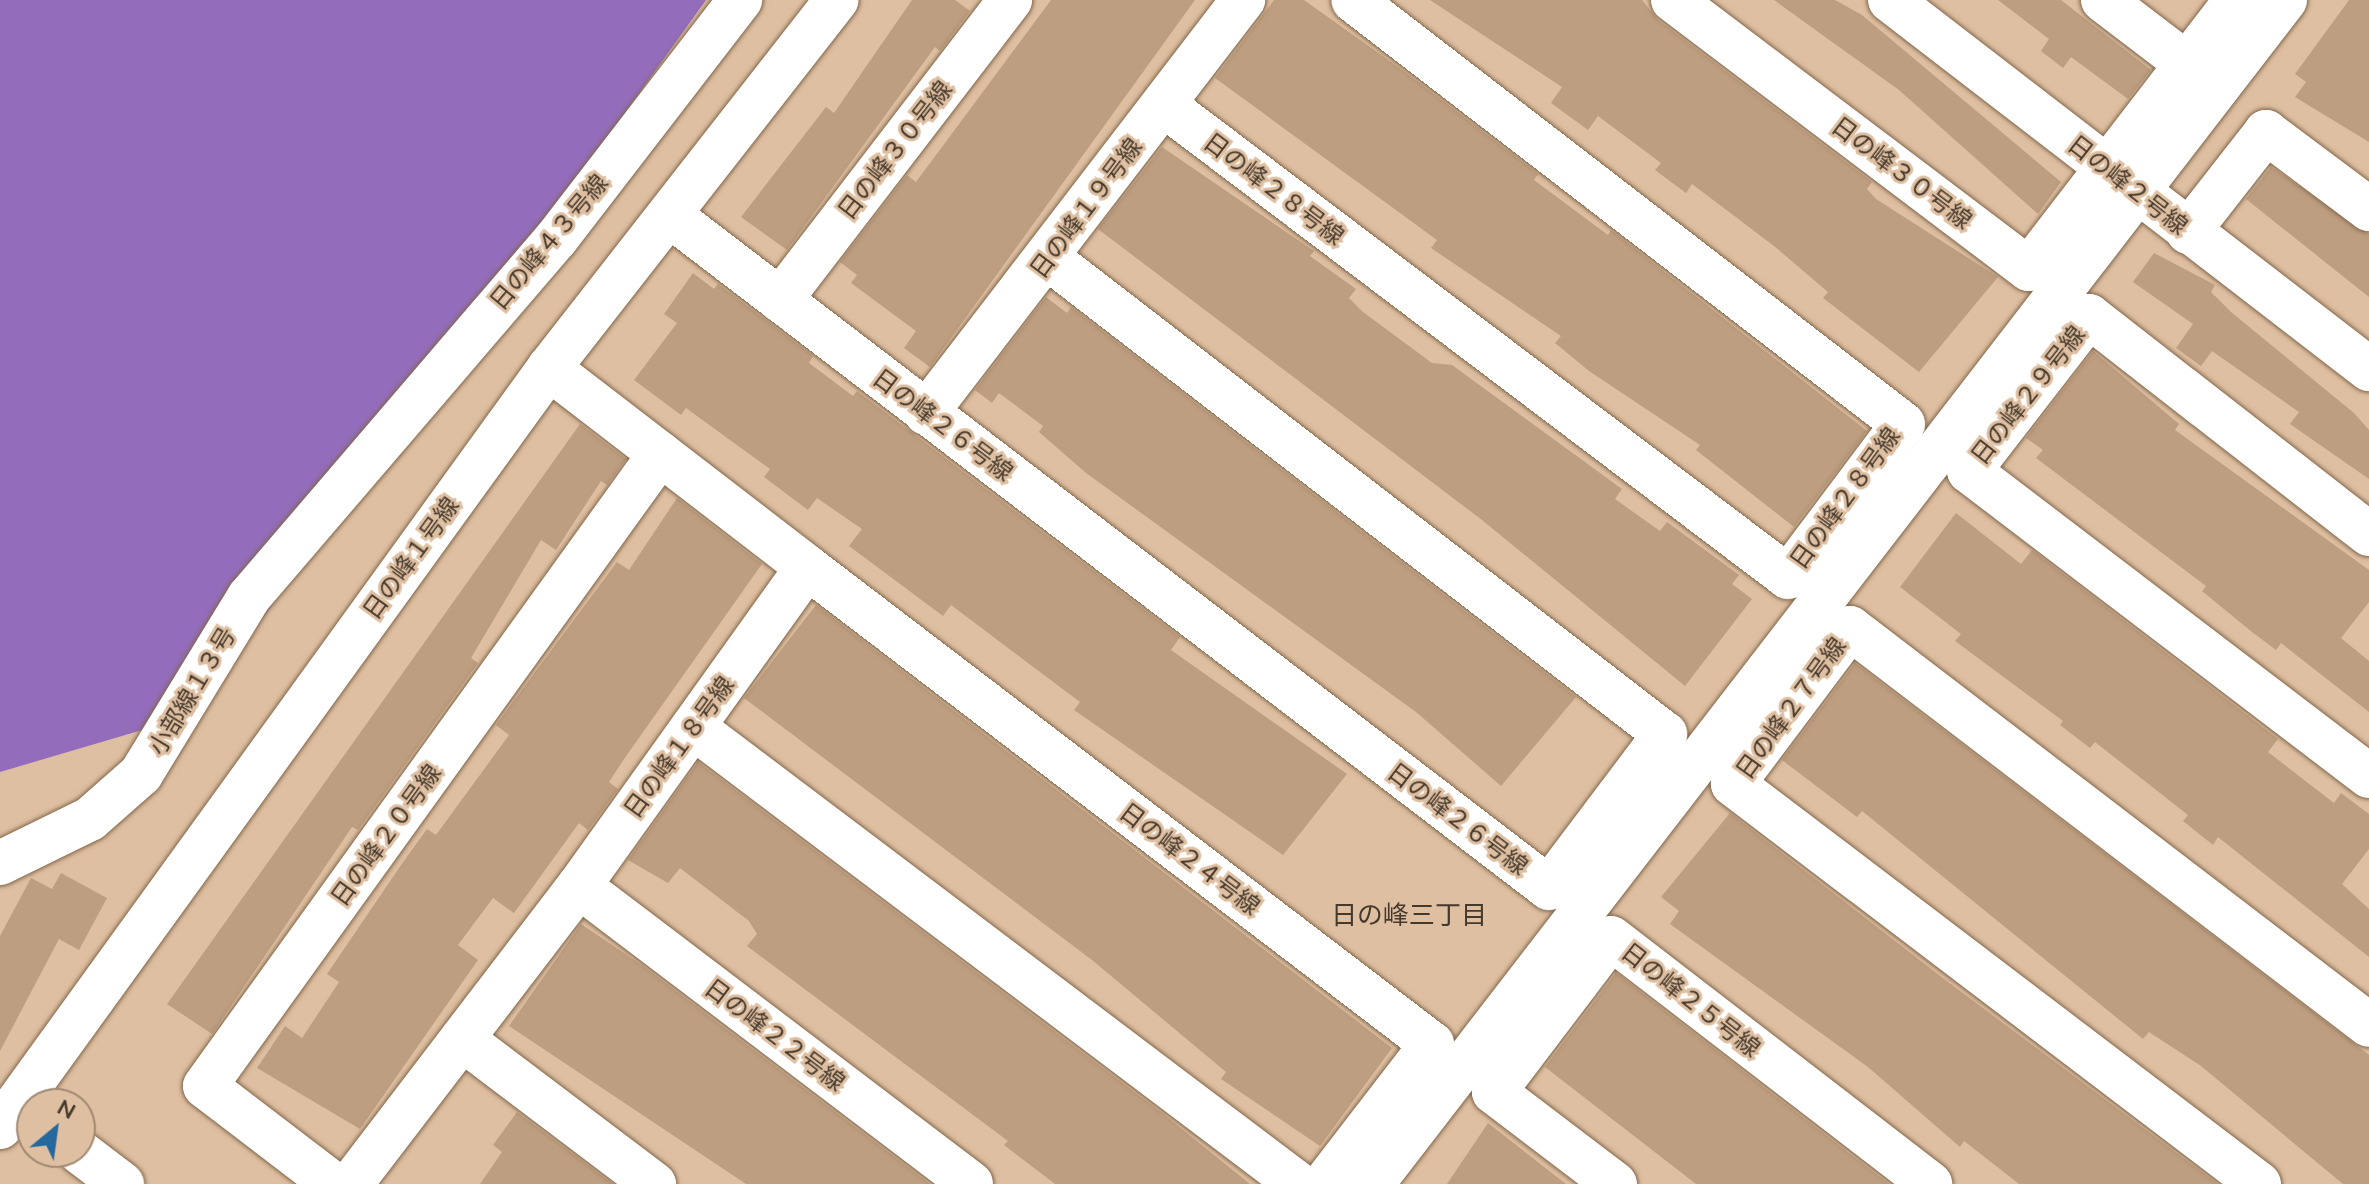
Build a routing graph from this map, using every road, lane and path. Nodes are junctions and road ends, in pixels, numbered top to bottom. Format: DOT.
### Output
graph roads {
  1 [pos="740,0"];
  2 [pos="836,0"];
  3 [pos="1010,0"];
  4 [pos="1243,0"];
  5 [pos="1353,0"];
  6 [pos="1673,0"];
  7 [pos="1890,0"];
  8 [pos="2103,0"];
  9 [pos="2236,0"];
  10 [pos="2285,0"];
  11 [pos="2187,64"];
  12 [pos="1164,105"];
  13 [pos="2122,181"];
  14 [pos="2369,209"];
  15 [pos="672,217"];
  16 [pos="2188,232"];
  17 [pos="1048,258"];
  18 [pos="780,300"];
  19 [pos="549,368"];
  20 [pos="2369,369"];
  21 [pos="926,413"];
  22 [pos="660,454"];
  23 [pos="348,476"];
  24 [pos="2369,534"];
  25 [pos="807,567"];
  26 [pos="693,727"];
  27 [pos="2369,776"];
  28 [pos="0,863"];
  29 [pos="579,886"];
  30 [pos="2369,1025"];
  31 [pos="462,1039"];
  32 [pos="12,1109"];
  33 [pos="96,1164"];
  34 [pos="122,1184"];
  35 [pos="333,1184"];
  36 [pos="351,1184"];
  37 [pos="654,1184"];
  38 [pos="971,1184"];
  39 [pos="1298,1184"];
  40 [pos="1324,1184"];
  41 [pos="1372,1184"];
  42 [pos="1615,1184"];
  43 [pos="1930,1184"];
  44 [pos="2259,1184"];
  1 -- 23 [label="street, 日の峰４３号線"];
  2 -- 15 [label="street, 日の峰１号線"];
  3 -- 18 [label="street, 日の峰３０号線"];
  4 -- 12 [label="street, 日の峰１９号線"];
  5 -- 12 [label="street, 日の峰２８号線"];
  6 -- 13 [label="street, 日の峰３０号線"];
  7 -- 13 [label="street, 日の峰２号線"];
  8 -- 11 [label="street"];
  9 -- 11 [label="street"];
  10 -- 13 [label="street"];
  11 -- 13 [label="street"];
  12 -- 17 [label="street, 日の峰１９号線"];
  13 -- 16 [label="street, 日の峰２号線"];
  13 -- 41 [label="street"];
  14 -- 16 [label="street"];
  15 -- 18 [label="street, 日の峰２６号線"];
  15 -- 19 [label="street, 日の峰１号線"];
  16 -- 20 [label="street, 日の峰２号線"];
  17 -- 21 [label="street, 日の峰１９号線"];
  17 -- 21 [label="street, 日の峰２６号線"];
  18 -- 21 [label="street, 日の峰２６号線"];
  19 -- 22 [label="street"];
  19 -- 32 [label="street, 日の峰１号線"];
  22 -- 25 [label="street"];
  22 -- 35 [label="street, 日の峰２０号線"];
  23 -- 28 [label="street, 小部線１３号"];
  24 -- 27 [label="street, 日の峰２９号線"];
  25 -- 26 [label="street, 日の峰１８号線"];
  25 -- 40 [label="street, 日の峰２４号線"];
  26 -- 29 [label="street, 日の峰１８号線"];
  26 -- 39 [label="street"];
  29 -- 31 [label="street, 日の峰１８号線"];
  29 -- 38 [label="street, 日の峰２２号線"];
  30 -- 44 [label="street, 日の峰２７号線"];
  31 -- 36 [label="street, 日の峰１８号線"];
  31 -- 37 [label="street"];
  33 -- 34 [label="street"];
  42 -- 43 [label="street, 日の峰２５号線"];
}
